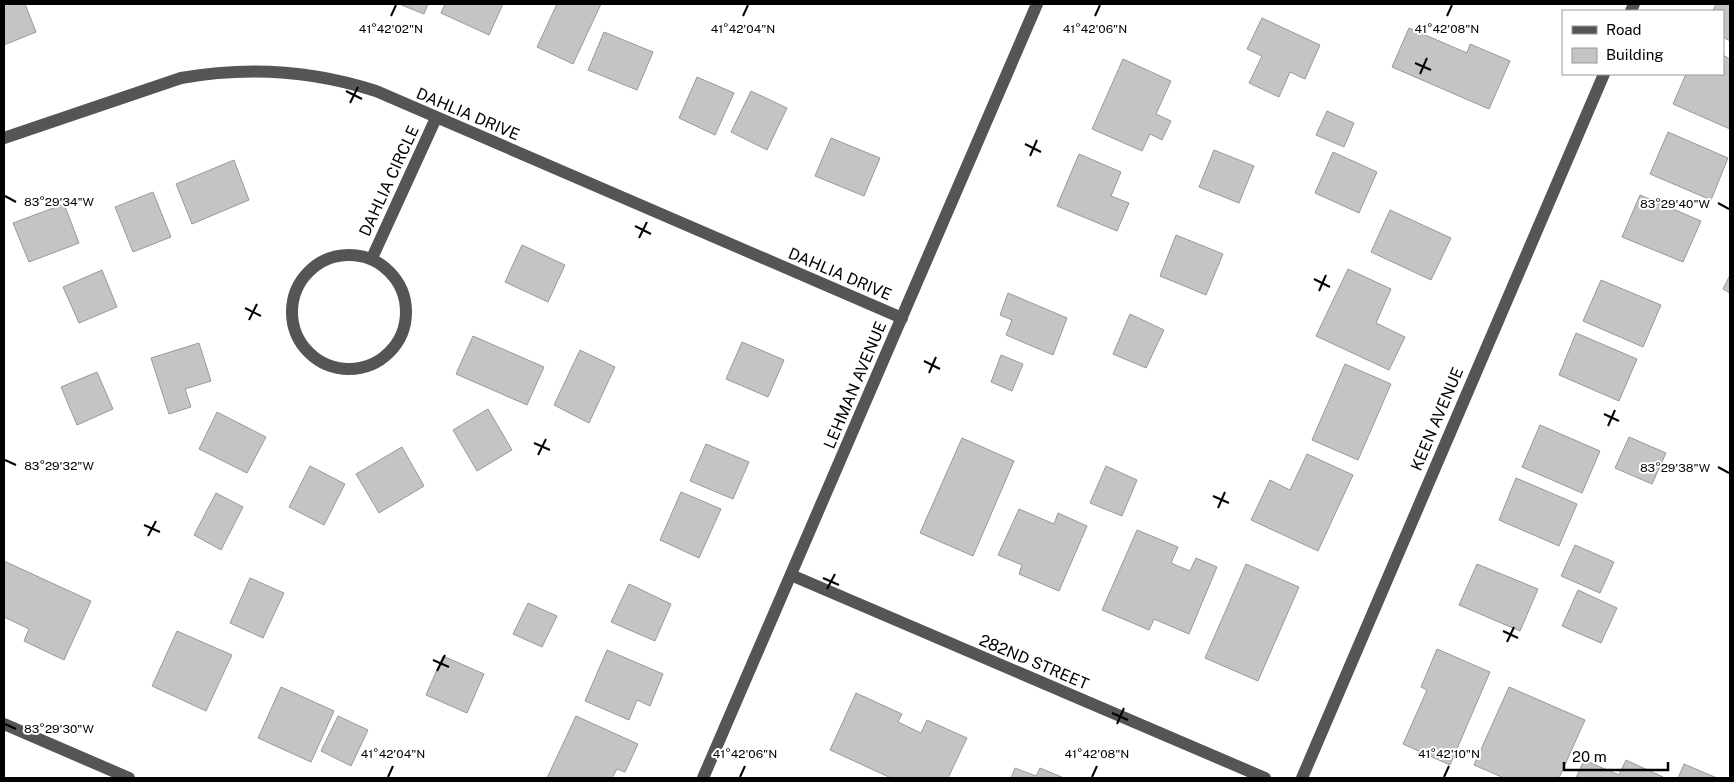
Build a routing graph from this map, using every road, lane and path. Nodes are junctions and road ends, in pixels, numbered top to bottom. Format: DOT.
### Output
graph roads {
  1 [pos="1038,4"];
  2 [pos="1604,75"];
  3 [pos="436,118"];
  4 [pos="4,138"];
  5 [pos="372,258"];
  6 [pos="902,318"];
  7 [pos="791,575"];
  8 [pos="4,724"];
  9 [pos="129,778"];
  10 [pos="703,778"];
  11 [pos="1265,778"];
  12 [pos="1302,778"];
  1 -- 6 [label="street, LEHMAN AVENUE"];
  2 -- 12 [label="street, KEEN AVENUE"];
  3 -- 4 [label="street, DAHLIA DRIVE"];
  3 -- 5 [label="street, DAHLIA CIRCLE"];
  3 -- 6 [label="street, DAHLIA DRIVE"];
  5 -- 5 [label="street, DAHLIA CIRCLE"];
  6 -- 7 [label="street, LEHMAN AVENUE"];
  7 -- 10 [label="street, LEHMAN AVENUE"];
  7 -- 11 [label="street, 282ND STREET"];
  8 -- 9 [label="street"];
}
